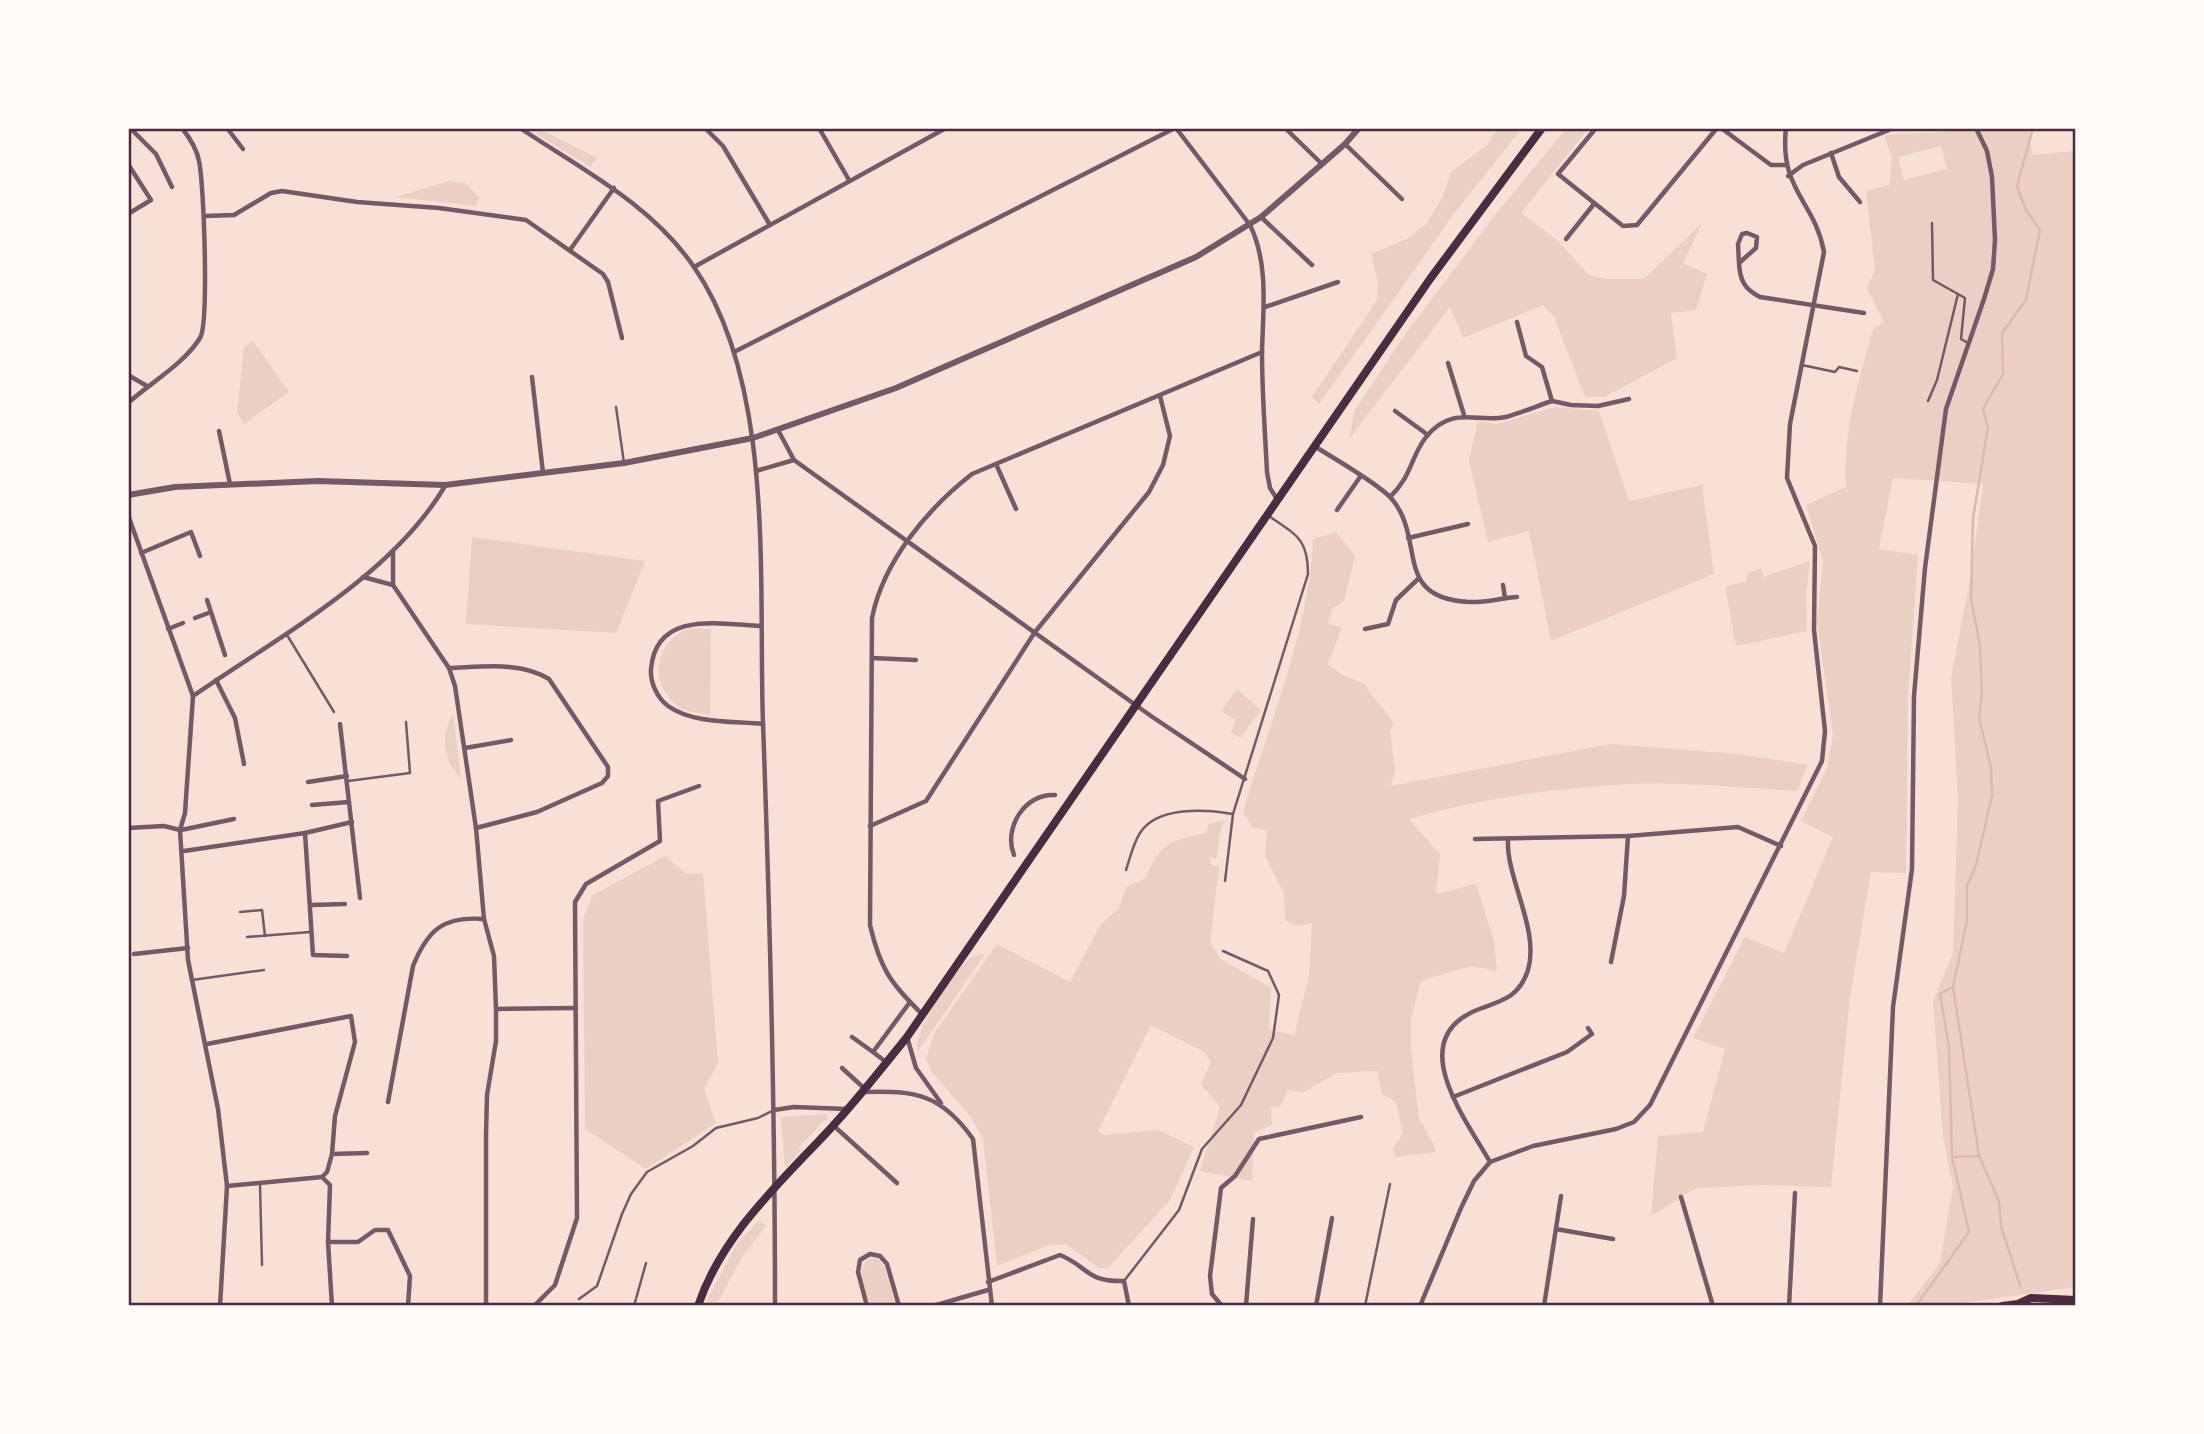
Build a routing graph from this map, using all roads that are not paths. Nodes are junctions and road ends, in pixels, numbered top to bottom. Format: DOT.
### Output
graph roads {
  1 [pos="130,128"];
  2 [pos="182,128"];
  3 [pos="191,128"];
  4 [pos="227,128"];
  5 [pos="520,128"];
  6 [pos="705,128"];
  7 [pos="819,128"];
  8 [pos="946,128"];
  9 [pos="1176,128"];
  10 [pos="1285,128"];
  11 [pos="1359,128"];
  12 [pos="1542,128"];
  13 [pos="1596,128"];
  14 [pos="1719,128"];
  15 [pos="1786,128"];
  16 [pos="1976,128"];
  17 [pos="1893,129"];
  18 [pos="188,135"];
  19 [pos="1345,144"];
  20 [pos="243,149"];
  21 [pos="1831,153"];
  22 [pos="128,164"];
  23 [pos="1322,164"];
  24 [pos="1787,164"];
  25 [pos="1788,176"];
  26 [pos="849,180"];
  27 [pos="172,187"];
  28 [pos="614,188"];
  29 [pos="1402,199"];
  30 [pos="1860,202"];
  31 [pos="1594,204"];
  32 [pos="128,214"];
  33 [pos="205,216"];
  34 [pos="1261,217"];
  35 [pos="1932,223"];
  36 [pos="770,225"];
  37 [pos="1250,225"];
  38 [pos="1566,239"];
  39 [pos="570,250"];
  40 [pos="1739,263"];
  41 [pos="1312,265"];
  42 [pos="694,267"];
  43 [pos="1338,282"];
  44 [pos="1958,294"];
  45 [pos="1814,305"];
  46 [pos="1265,307"];
  47 [pos="1864,313"];
  48 [pos="1517,322"];
  49 [pos="622,338"];
  50 [pos="1968,343"];
  51 [pos="734,352"];
  52 [pos="1262,352"];
  53 [pos="1448,363"];
  54 [pos="1802,365"];
  55 [pos="1857,371"];
  56 [pos="128,375"];
  57 [pos="533,377"];
  58 [pos="146,386"];
  59 [pos="1160,396"];
  60 [pos="1629,399"];
  61 [pos="1552,401"];
  62 [pos="1928,401"];
  63 [pos="128,403"];
  64 [pos="616,407"];
  65 [pos="1395,411"];
  66 [pos="1464,415"];
  67 [pos="219,430"];
  68 [pos="778,430"];
  69 [pos="1428,435"];
  70 [pos="753,438"];
  71 [pos="1315,446"];
  72 [pos="794,460"];
  73 [pos="624,463"];
  74 [pos="996,464"];
  75 [pos="756,471"];
  76 [pos="543,473"];
  77 [pos="1360,477"];
  78 [pos="230,484"];
  79 [pos="445,485"];
  80 [pos="128,495"];
  81 [pos="1390,497"];
  82 [pos="1278,499"];
  83 [pos="1016,509"];
  84 [pos="1337,510"];
  85 [pos="128,515"];
  86 [pos="1268,515"];
  87 [pos="1468,524"];
  88 [pos="1408,538"];
  89 [pos="907,543"];
  90 [pos="393,552"];
  91 [pos="141,553"];
  92 [pos="200,556"];
  93 [pos="363,577"];
  94 [pos="1418,579"];
  95 [pos="393,585"];
  96 [pos="1503,585"];
  97 [pos="1517,597"];
  98 [pos="1505,598"];
  99 [pos="207,600"];
  100 [pos="211,612"];
  101 [pos="195,618"];
  102 [pos="183,624"];
  103 [pos="761,626"];
  104 [pos="169,629"];
  105 [pos="1365,629"];
  106 [pos="286,632"];
  107 [pos="1035,632"];
  108 [pos="225,655"];
  109 [pos="872,658"];
  110 [pos="916,660"];
  111 [pos="449,667"];
  112 [pos="216,680"];
  113 [pos="193,696"];
  114 [pos="1137,704"];
  115 [pos="334,712"];
  116 [pos="406,722"];
  117 [pos="340,724"];
  118 [pos="763,724"];
  119 [pos="511,740"];
  120 [pos="465,748"];
  121 [pos="244,764"];
  122 [pos="347,778"];
  123 [pos="1245,779"];
  124 [pos="308,782"];
  125 [pos="699,786"];
  126 [pos="1055,795"];
  127 [pos="349,802"];
  128 [pos="312,805"];
  129 [pos="1233,814"];
  130 [pos="234,819"];
  131 [pos="352,822"];
  132 [pos="870,826"];
  133 [pos="128,828"];
  134 [pos="476,828"];
  135 [pos="180,830"];
  136 [pos="305,833"];
  137 [pos="1628,836"];
  138 [pos="1475,839"];
  139 [pos="1508,840"];
  140 [pos="1781,846"];
  141 [pos="184,851"];
  142 [pos="1014,855"];
  143 [pos="1126,870"];
  144 [pos="1225,881"];
  145 [pos="360,898"];
  146 [pos="345,904"];
  147 [pos="310,905"];
  148 [pos="240,912"];
  149 [pos="484,919"];
  150 [pos="310,932"];
  151 [pos="265,936"];
  152 [pos="247,937"];
  153 [pos="188,948"];
  154 [pos="1223,951"];
  155 [pos="134,954"];
  156 [pos="347,956"];
  157 [pos="1611,962"];
  158 [pos="264,970"];
  159 [pos="192,980"];
  160 [pos="910,1002"];
  161 [pos="576,1008"];
  162 [pos="496,1009"];
  163 [pos="922,1014"];
  164 [pos="1592,1032"];
  165 [pos="852,1037"];
  166 [pos="907,1037"];
  167 [pos="206,1044"];
  168 [pos="873,1052"];
  169 [pos="887,1062"];
  170 [pos="842,1068"];
  171 [pos="864,1091"];
  172 [pos="1454,1097"];
  173 [pos="388,1102"];
  174 [pos="941,1103"];
  175 [pos="848,1109"];
  176 [pos="774,1110"];
  177 [pos="1361,1117"];
  178 [pos="833,1126"];
  179 [pos="367,1153"];
  180 [pos="332,1154"];
  181 [pos="1490,1162"];
  182 [pos="322,1177"];
  183 [pos="260,1181"];
  184 [pos="897,1182"];
  185 [pos="1390,1184"];
  186 [pos="227,1185"];
  187 [pos="775,1188"];
  188 [pos="1795,1193"];
  189 [pos="1561,1196"];
  190 [pos="1681,1197"];
  191 [pos="1332,1218"];
  192 [pos="1253,1219"];
  193 [pos="1556,1229"];
  194 [pos="1613,1238"];
  195 [pos="328,1242"];
  196 [pos="646,1263"];
  197 [pos="262,1265"];
  198 [pos="1124,1281"];
  199 [pos="988,1282"];
  200 [pos="988,1290"];
  201 [pos="579,1299"];
  202 [pos="2065,1303"];
  203 [pos="220,1306"];
  204 [pos="332,1306"];
  205 [pos="408,1306"];
  206 [pos="486,1306"];
  207 [pos="534,1306"];
  208 [pos="635,1306"];
  209 [pos="698,1306"];
  210 [pos="775,1306"];
  211 [pos="867,1306"];
  212 [pos="899,1306"];
  213 [pos="933,1306"];
  214 [pos="992,1306"];
  215 [pos="1129,1306"];
  216 [pos="1222,1306"];
  217 [pos="1246,1306"];
  218 [pos="1315,1306"];
  219 [pos="1365,1306"];
  220 [pos="1413,1306"];
  221 [pos="1420,1306"];
  222 [pos="1544,1306"];
  223 [pos="1713,1306"];
  224 [pos="1789,1306"];
  225 [pos="1880,1306"];
  226 [pos="2002,1306"];
  227 [pos="2021,1306"];
  1 -- 27 [label="street"];
  2 -- 18 [label="street"];
  3 -- 18 [label="street"];
  4 -- 20 [label="street"];
  5 -- 28 [label="street"];
  6 -- 36 [label="street"];
  7 -- 26 [label="street"];
  8 -- 26 [label="street"];
  9 -- 37 [label="street"];
  9 -- 51 [label="street"];
  10 -- 23 [label="street"];
  11 -- 19 [label="street"];
  12 -- 71 [label="main road"];
  13 -- 31 [label="street"];
  14 -- 24 [label="street"];
  14 -- 31 [label="street"];
  15 -- 24 [label="street"];
  16 -- 50 [label="street"];
  17 -- 21 [label="street"];
  18 -- 33 [label="street"];
  19 -- 23 [label="street"];
  19 -- 29 [label="street"];
  21 -- 25 [label="street"];
  21 -- 30 [label="street"];
  22 -- 32 [label="street"];
  23 -- 34 [label="street"];
  24 -- 25 [label="street"];
  25 -- 45 [label="street"];
  26 -- 36 [label="street"];
  28 -- 39 [label="street"];
  28 -- 42 [label="street"];
  31 -- 38 [label="street"];
  33 -- 39 [label="street"];
  33 -- 58 [label="street"];
  34 -- 37 [label="street"];
  34 -- 41 [label="street"];
  35 -- 44 [label="lane"];
  36 -- 42 [label="street"];
  37 -- 46 [label="street"];
  37 -- 68 [label="street"];
  39 -- 49 [label="street"];
  40 -- 40 [label="street"];
  40 -- 45 [label="street"];
  42 -- 51 [label="street"];
  43 -- 46 [label="street"];
  44 -- 50 [label="lane"];
  44 -- 62 [label="lane"];
  45 -- 47 [label="street"];
  45 -- 54 [label="street"];
  46 -- 52 [label="street"];
  48 -- 61 [label="street"];
  50 -- 225 [label="street"];
  51 -- 70 [label="street"];
  52 -- 59 [label="street"];
  52 -- 82 [label="street"];
  53 -- 66 [label="street"];
  54 -- 55 [label="lane"];
  54 -- 140 [label="street"];
  56 -- 58 [label="street"];
  57 -- 76 [label="street"];
  58 -- 63 [label="street"];
  59 -- 74 [label="street"];
  59 -- 107 [label="street"];
  60 -- 61 [label="street"];
  61 -- 66 [label="street"];
  64 -- 73 [label="lane"];
  65 -- 69 [label="street"];
  66 -- 69 [label="street"];
  67 -- 78 [label="street"];
  68 -- 70 [label="street"];
  68 -- 72 [label="street"];
  69 -- 81 [label="street"];
  70 -- 73 [label="street"];
  70 -- 75 [label="street"];
  71 -- 77 [label="street"];
  71 -- 82 [label="main road"];
  72 -- 75 [label="street"];
  72 -- 89 [label="street"];
  73 -- 76 [label="street"];
  74 -- 83 [label="street"];
  74 -- 89 [label="street"];
  75 -- 103 [label="street"];
  76 -- 79 [label="street"];
  77 -- 81 [label="street"];
  77 -- 84 [label="street"];
  78 -- 79 [label="street"];
  78 -- 80 [label="street"];
  79 -- 90 [label="street"];
  81 -- 88 [label="street"];
  82 -- 86 [label="main road"];
  85 -- 91 [label="street"];
  86 -- 114 [label="main road"];
  86 -- 123 [label="lane"];
  87 -- 88 [label="street"];
  88 -- 94 [label="street"];
  89 -- 107 [label="street"];
  89 -- 109 [label="street"];
  90 -- 93 [label="street"];
  90 -- 95 [label="street"];
  91 -- 92 [label="street"];
  91 -- 104 [label="street"];
  93 -- 95 [label="street"];
  93 -- 106 [label="street"];
  94 -- 98 [label="street"];
  94 -- 105 [label="street"];
  95 -- 111 [label="street"];
  96 -- 98 [label="street"];
  97 -- 98 [label="street"];
  99 -- 100 [label="street"];
  100 -- 101 [label="street"];
  100 -- 108 [label="street"];
  102 -- 104 [label="street"];
  103 -- 118 [label="street"];
  103 -- 118 [label="street"];
  104 -- 113 [label="street"];
  106 -- 112 [label="street"];
  106 -- 115 [label="lane"];
  107 -- 114 [label="street"];
  107 -- 132 [label="street"];
  109 -- 110 [label="street"];
  109 -- 132 [label="street"];
  111 -- 120 [label="street"];
  111 -- 134 [label="street"];
  112 -- 113 [label="street"];
  112 -- 121 [label="street"];
  113 -- 135 [label="street"];
  114 -- 123 [label="street"];
  114 -- 163 [label="main road"];
  116 -- 122 [label="lane"];
  117 -- 122 [label="street"];
  118 -- 176 [label="street"];
  119 -- 120 [label="street"];
  120 -- 134 [label="street"];
  122 -- 124 [label="street"];
  122 -- 127 [label="street"];
  123 -- 129 [label="lane"];
  125 -- 161 [label="street"];
  126 -- 142 [label="street"];
  127 -- 128 [label="street"];
  127 -- 131 [label="street"];
  129 -- 143 [label="lane"];
  129 -- 144 [label="lane"];
  130 -- 135 [label="street"];
  131 -- 136 [label="street"];
  131 -- 145 [label="street"];
  132 -- 160 [label="street"];
  133 -- 135 [label="street"];
  134 -- 149 [label="street"];
  135 -- 141 [label="street"];
  136 -- 141 [label="street"];
  136 -- 147 [label="street"];
  137 -- 139 [label="street"];
  137 -- 140 [label="street"];
  137 -- 157 [label="street"];
  138 -- 139 [label="street"];
  139 -- 172 [label="street"];
  140 -- 181 [label="street"];
  141 -- 153 [label="street"];
  146 -- 147 [label="street"];
  147 -- 150 [label="street"];
  148 -- 151 [label="lane"];
  149 -- 162 [label="street"];
  149 -- 173 [label="street"];
  150 -- 151 [label="lane"];
  150 -- 156 [label="street"];
  151 -- 152 [label="lane"];
  153 -- 155 [label="street"];
  153 -- 159 [label="street"];
  154 -- 198 [label="lane"];
  158 -- 159 [label="lane"];
  159 -- 167 [label="street"];
  160 -- 163 [label="street"];
  160 -- 168 [label="street"];
  161 -- 162 [label="street"];
  161 -- 207 [label="street"];
  162 -- 206 [label="street"];
  163 -- 166 [label="main road"];
  164 -- 172 [label="street"];
  165 -- 168 [label="street"];
  166 -- 169 [label="main road"];
  166 -- 174 [label="street"];
  167 -- 180 [label="street"];
  167 -- 186 [label="street"];
  168 -- 169 [label="street"];
  169 -- 171 [label="main road"];
  170 -- 171 [label="street"];
  171 -- 174 [label="street"];
  171 -- 175 [label="main road"];
  172 -- 181 [label="street"];
  174 -- 199 [label="street"];
  175 -- 176 [label="street"];
  175 -- 178 [label="main road"];
  176 -- 187 [label="street"];
  176 -- 201 [label="lane"];
  177 -- 216 [label="street"];
  178 -- 184 [label="street"];
  178 -- 187 [label="main road"];
  179 -- 180 [label="street"];
  180 -- 182 [label="street"];
  181 -- 221 [label="street"];
  182 -- 183 [label="street"];
  182 -- 195 [label="street"];
  183 -- 186 [label="street"];
  183 -- 197 [label="lane"];
  185 -- 219 [label="lane"];
  186 -- 203 [label="street"];
  187 -- 209 [label="main road"];
  187 -- 210 [label="street"];
  188 -- 224 [label="street"];
  189 -- 193 [label="street"];
  190 -- 223 [label="street"];
  191 -- 218 [label="street"];
  192 -- 217 [label="street"];
  193 -- 194 [label="street"];
  193 -- 222 [label="street"];
  195 -- 204 [label="street"];
  195 -- 205 [label="street"];
  196 -- 208 [label="lane"];
  198 -- 199 [label="street"];
  198 -- 215 [label="street"];
  199 -- 200 [label="street"];
  200 -- 213 [label="street"];
  200 -- 214 [label="street"];
  202 -- 227 [label="main road"];
  211 -- 212 [label="street"];
  220 -- 221 [label="street"];
  226 -- 227 [label="main road"];
}
